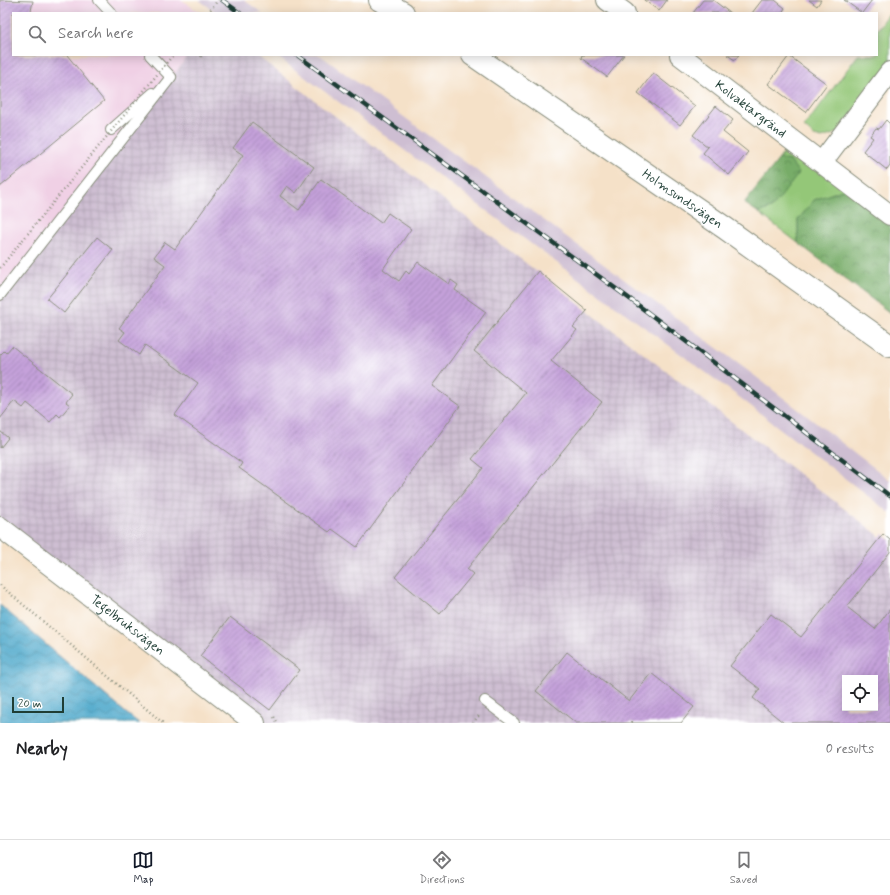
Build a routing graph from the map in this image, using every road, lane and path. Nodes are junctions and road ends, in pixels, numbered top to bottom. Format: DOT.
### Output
graph roads {
  1 [pos="100,0"];
  2 [pos="218,0"];
  3 [pos="380,0"];
  4 [pos="607,0"];
  5 [pos="110,12"];
  6 [pos="209,12"];
  7 [pos="401,12"];
  8 [pos="623,12"];
  9 [pos="151,56"];
  10 [pos="172,56"];
  11 [pos="474,56"];
  12 [pos="681,56"];
  13 [pos="890,72"];
  14 [pos="172,77"];
  15 [pos="111,130"];
  16 [pos="822,162"];
  17 [pos="890,215"];
  18 [pos="0,268"];
  19 [pos="0,295"];
  20 [pos="890,346"];
  21 [pos="0,527"];
  22 [pos="0,585"];
  23 [pos="485,701"];
  24 [pos="163,723"];
  25 [pos="255,723"];
  26 [pos="514,723"];
  1 -- 5 [label="lane"];
  2 -- 6 [label="path"];
  3 -- 7 [label="main road"];
  4 -- 8 [label="street"];
  9 -- 14 [label="lane"];
  10 -- 18 [label="path, bridge"];
  11 -- 20 [label="main road, Holmsundsvägen"];
  12 -- 16 [label="street, Kolvaktargränd"];
  13 -- 16 [label="street"];
  14 -- 15 [label="lane"];
  14 -- 19 [label="lane"];
  16 -- 17 [label="street, Kolvaktargränd"];
  21 -- 25 [label="street, Tegelbruksvägen"];
  22 -- 24 [label="path"];
  23 -- 26 [label="lane"];
}
